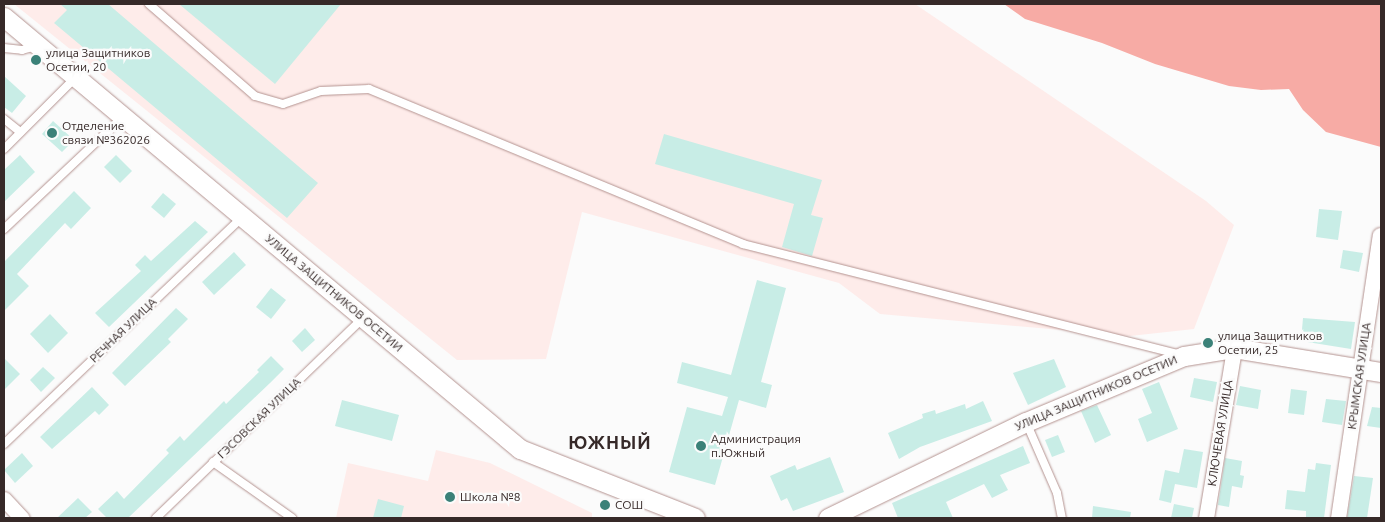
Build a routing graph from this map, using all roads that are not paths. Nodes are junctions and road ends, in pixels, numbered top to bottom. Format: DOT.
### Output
graph roads {
  1 [pos="149,4"];
  2 [pos="4,17"];
  3 [pos="38,46"];
  4 [pos="4,48"];
  5 [pos="76,77"];
  6 [pos="123,117"];
  7 [pos="4,119"];
  8 [pos="20,132"];
  9 [pos="4,149"];
  10 [pos="242,217"];
  11 [pos="4,229"];
  12 [pos="1380,235"];
  13 [pos="363,318"];
  14 [pos="1234,348"];
  15 [pos="1184,356"];
  16 [pos="1360,368"];
  17 [pos="1381,372"];
  18 [pos="1026,422"];
  19 [pos="4,444"];
  20 [pos="213,462"];
  21 [pos="4,500"];
  22 [pos="22,518"];
  23 [pos="156,518"];
  24 [pos="292,518"];
  25 [pos="695,518"];
  26 [pos="828,518"];
  27 [pos="1062,518"];
  28 [pos="1206,518"];
  29 [pos="1338,518"];
  1 -- 15 [label="lane"];
  2 -- 3 [label="street, УЛИЦА ЗАЩИТНИКОВ ОСЕТИИ"];
  3 -- 4 [label="lane"];
  3 -- 5 [label="street, УЛИЦА ЗАЩИТНИКОВ ОСЕТИИ"];
  5 -- 6 [label="street, УЛИЦА ЗАЩИТНИКОВ ОСЕТИИ"];
  5 -- 8 [label="lane"];
  6 -- 10 [label="street, УЛИЦА ЗАЩИТНИКОВ ОСЕТИИ"];
  6 -- 11 [label="lane"];
  7 -- 8 [label="lane"];
  8 -- 9 [label="lane"];
  10 -- 13 [label="street, УЛИЦА ЗАЩИТНИКОВ ОСЕТИИ"];
  10 -- 19 [label="lane, РЕЧНАЯ УЛИЦА"];
  12 -- 16 [label="street, КРЫМСКАЯ УЛИЦА"];
  13 -- 20 [label="lane, ГЭСОВСКАЯ УЛИЦА"];
  13 -- 25 [label="street, УЛИЦА ЗАЩИТНИКОВ ОСЕТИИ"];
  14 -- 15 [label="street, УЛИЦА ЗАЩИТНИКОВ ОСЕТИИ"];
  14 -- 16 [label="street, УЛИЦА ЗАЩИТНИКОВ ОСЕТИИ"];
  14 -- 28 [label="street, КЛЮЧЕВАЯ УЛИЦА"];
  15 -- 18 [label="street, УЛИЦА ЗАЩИТНИКОВ ОСЕТИИ"];
  16 -- 17 [label="street, УЛИЦА ЗАЩИТНИКОВ ОСЕТИИ"];
  16 -- 29 [label="street, КРЫМСКАЯ УЛИЦА"];
  18 -- 26 [label="street, УЛИЦА ЗАЩИТНИКОВ ОСЕТИИ"];
  18 -- 27 [label="lane"];
  20 -- 23 [label="lane, ГЭСОВСКАЯ УЛИЦА"];
  20 -- 24 [label="lane"];
  21 -- 22 [label="street"];
}
